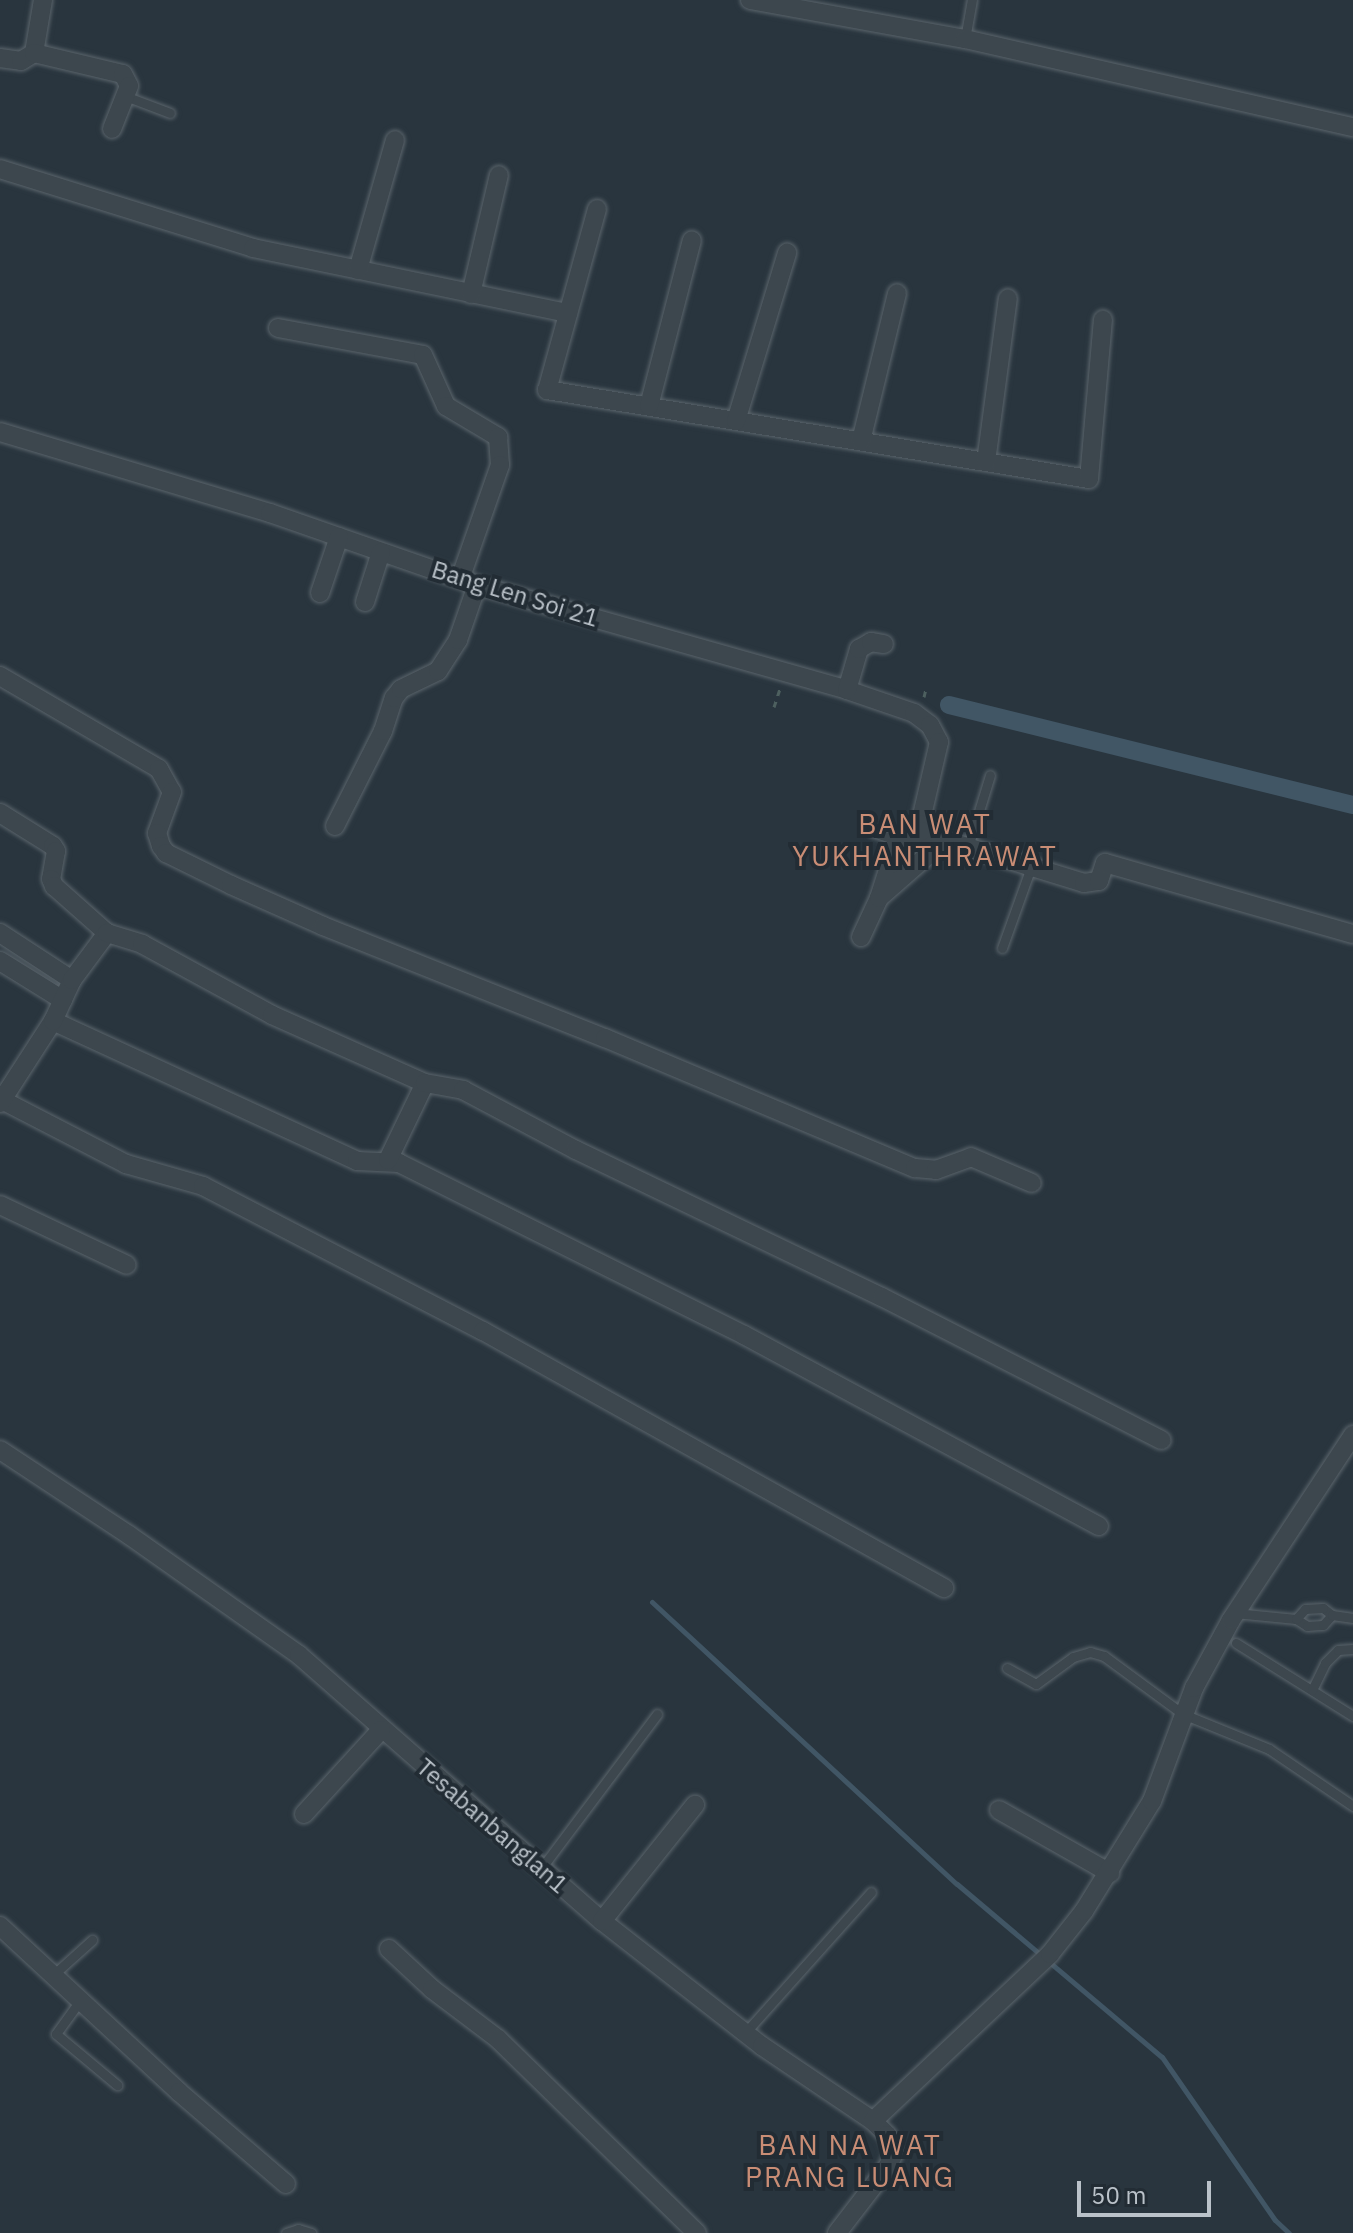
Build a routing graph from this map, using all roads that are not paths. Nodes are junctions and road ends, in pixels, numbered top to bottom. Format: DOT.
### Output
graph roads {
  1 [pos="43,0"];
  2 [pos="750,0"];
  3 [pos="972,0"];
  4 [pos="965,39"];
  5 [pos="34,53"];
  6 [pos="0,58"];
  7 [pos="125,96"];
  8 [pos="170,113"];
  9 [pos="1353,127"];
  10 [pos="112,129"];
  11 [pos="395,140"];
  12 [pos="0,169"];
  13 [pos="499,175"];
  14 [pos="597,209"];
  15 [pos="692,240"];
  16 [pos="787,253"];
  17 [pos="358,270"];
  18 [pos="897,293"];
  19 [pos="471,294"];
  20 [pos="1008,298"];
  21 [pos="568,313"];
  22 [pos="1103,320"];
  23 [pos="278,328"];
  24 [pos="649,406"];
  25 [pos="736,421"];
  26 [pos="0,432"];
  27 [pos="861,441"];
  28 [pos="986,462"];
  29 [pos="339,537"];
  30 [pos="381,552"];
  31 [pos="468,582"];
  32 [pos="320,593"];
  33 [pos="365,602"];
  34 [pos="884,644"];
  35 [pos="0,676"];
  36 [pos="847,690"];
  37 [pos="990,775"];
  38 [pos="0,813"];
  39 [pos="335,826"];
  40 [pos="921,827"];
  41 [pos="873,832"];
  42 [pos="945,840"];
  43 [pos="899,841"];
  44 [pos="968,847"];
  45 [pos="1031,867"];
  46 [pos="879,898"];
  47 [pos="0,933"];
  48 [pos="107,933"];
  49 [pos="1353,934"];
  50 [pos="861,937"];
  51 [pos="1002,948"];
  52 [pos="0,961"];
  53 [pos="72,980"];
  54 [pos="63,1000"];
  55 [pos="53,1021"];
  56 [pos="425,1083"];
  57 [pos="1,1101"];
  58 [pos="388,1160"];
  59 [pos="1032,1183"];
  60 [pos="0,1205"];
  61 [pos="127,1265"];
  62 [pos="1353,1435"];
  63 [pos="1162,1440"];
  64 [pos="0,1450"];
  65 [pos="1099,1526"];
  66 [pos="944,1588"];
  67 [pos="1235,1613"];
  68 [pos="1332,1615"];
  69 [pos="1353,1618"];
  70 [pos="1296,1619"];
  71 [pos="1353,1636"];
  72 [pos="1236,1643"];
  73 [pos="1352,1648"];
  74 [pos="1007,1668"];
  75 [pos="1312,1690"];
  76 [pos="657,1714"];
  77 [pos="1183,1714"];
  78 [pos="1353,1716"];
  79 [pos="381,1730"];
  80 [pos="695,1805"];
  81 [pos="1353,1806"];
  82 [pos="999,1810"];
  83 [pos="304,1814"];
  84 [pos="540,1870"];
  85 [pos="1110,1873"];
  86 [pos="871,1892"];
  87 [pos="602,1921"];
  88 [pos="0,1926"];
  89 [pos="92,1940"];
  90 [pos="389,1949"];
  91 [pos="52,1976"];
  92 [pos="79,2002"];
  93 [pos="745,2033"];
  94 [pos="117,2085"];
  95 [pos="873,2121"];
  96 [pos="286,2184"];
  97 [pos="286,2233"];
  98 [pos="311,2233"];
  99 [pos="697,2233"];
  100 [pos="837,2233"];
  1 -- 5 [label="street"];
  2 -- 4 [label="street"];
  3 -- 4 [label="lane"];
  4 -- 9 [label="street"];
  5 -- 6 [label="street"];
  5 -- 7 [label="street"];
  7 -- 8 [label="lane"];
  7 -- 10 [label="street"];
  11 -- 17 [label="street"];
  12 -- 17 [label="street"];
  13 -- 19 [label="street"];
  14 -- 21 [label="street"];
  15 -- 24 [label="street"];
  16 -- 25 [label="street"];
  17 -- 19 [label="street"];
  18 -- 27 [label="street"];
  19 -- 21 [label="street"];
  20 -- 28 [label="street"];
  21 -- 24 [label="street"];
  22 -- 28 [label="street"];
  23 -- 31 [label="street"];
  24 -- 25 [label="street"];
  25 -- 27 [label="street"];
  26 -- 29 [label="street, Bang Len Soi 21"];
  27 -- 28 [label="street"];
  29 -- 30 [label="street, Bang Len Soi 21"];
  29 -- 32 [label="street"];
  30 -- 31 [label="street, Bang Len Soi 21"];
  30 -- 33 [label="street"];
  31 -- 36 [label="street, Bang Len Soi 21"];
  31 -- 39 [label="street"];
  34 -- 36 [label="street"];
  35 -- 59 [label="street"];
  36 -- 40 [label="street, Bang Len Soi 21"];
  37 -- 44 [label="lane"];
  38 -- 48 [label="street"];
  40 -- 42 [label="street"];
  40 -- 43 [label="street"];
  41 -- 43 [label="lane"];
  42 -- 44 [label="street"];
  42 -- 46 [label="street"];
  43 -- 46 [label="street"];
  44 -- 45 [label="street"];
  45 -- 49 [label="street"];
  45 -- 51 [label="lane"];
  46 -- 50 [label="street"];
  47 -- 53 [label="street"];
  48 -- 53 [label="street"];
  48 -- 56 [label="street"];
  52 -- 54 [label="street"];
  53 -- 54 [label="street"];
  54 -- 55 [label="street"];
  55 -- 57 [label="street"];
  55 -- 58 [label="street"];
  56 -- 58 [label="street"];
  56 -- 63 [label="street"];
  57 -- 66 [label="street"];
  58 -- 65 [label="street"];
  60 -- 61 [label="street"];
  62 -- 67 [label="street"];
  64 -- 79 [label="street, Tesabanbanglan1"];
  67 -- 70 [label="lane"];
  67 -- 77 [label="street"];
  68 -- 69 [label="lane"];
  68 -- 70 [label="lane"];
  68 -- 70 [label="lane"];
  71 -- 73 [label="lane"];
  72 -- 75 [label="lane"];
  73 -- 75 [label="lane"];
  74 -- 77 [label="lane"];
  75 -- 78 [label="lane"];
  76 -- 84 [label="lane"];
  77 -- 81 [label="lane"];
  77 -- 85 [label="street"];
  79 -- 83 [label="street"];
  79 -- 84 [label="street, Tesabanbanglan1"];
  80 -- 87 [label="street"];
  82 -- 85 [label="street"];
  84 -- 87 [label="street, Tesabanbanglan1"];
  85 -- 95 [label="street"];
  86 -- 93 [label="lane"];
  87 -- 93 [label="street, Tesabanbanglan1"];
  88 -- 91 [label="street"];
  89 -- 91 [label="lane"];
  90 -- 99 [label="street"];
  91 -- 92 [label="street"];
  92 -- 94 [label="lane"];
  92 -- 96 [label="street"];
  93 -- 95 [label="street, Tesabanbanglan1"];
  95 -- 100 [label="street, Tesabanbanglan1"];
  97 -- 98 [label="lane"];
}
